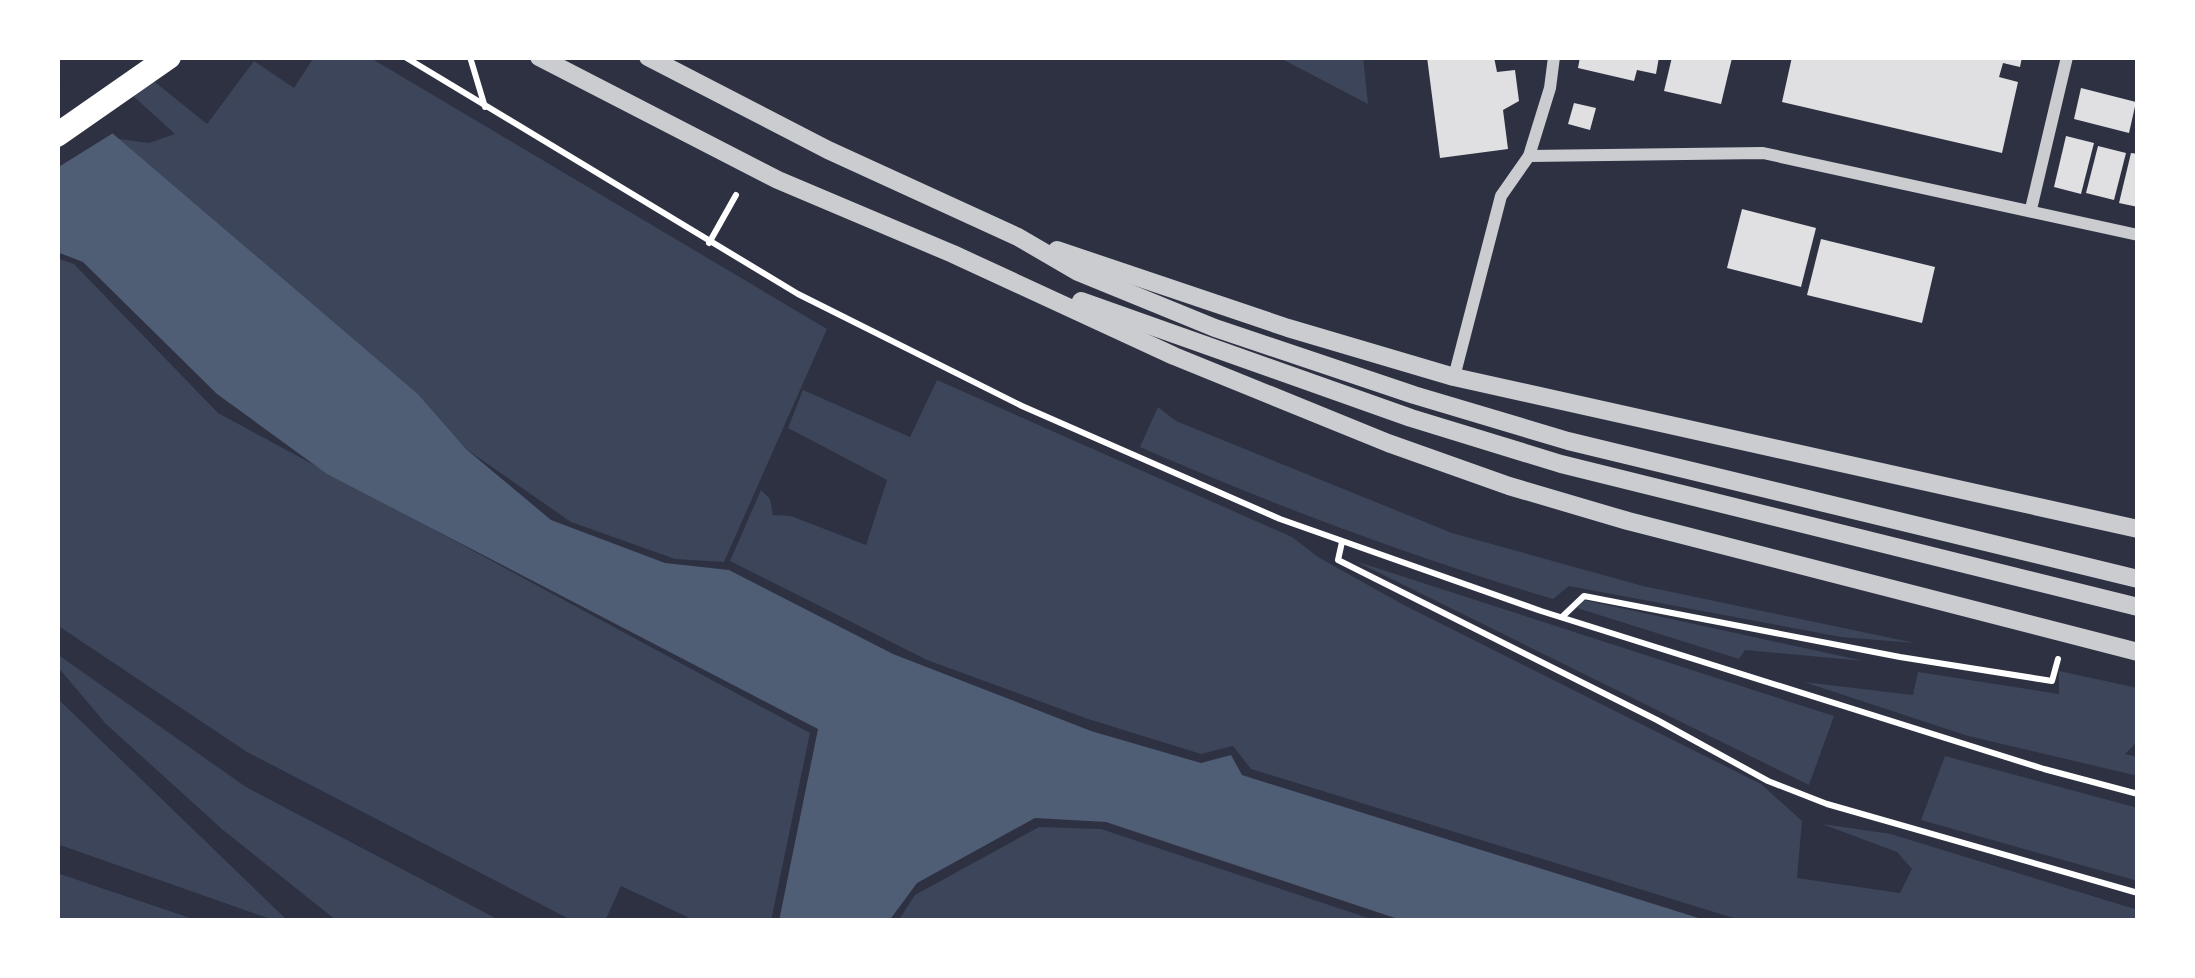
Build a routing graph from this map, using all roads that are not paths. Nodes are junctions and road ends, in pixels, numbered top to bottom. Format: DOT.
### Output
graph roads {
  1 [pos="169,57"];
  2 [pos="539,57"];
  3 [pos="648,57"];
  4 [pos="1554,57"];
  5 [pos="2067,57"];
  6 [pos="57,135"];
  7 [pos="1528,156"];
  8 [pos="2031,209"];
  9 [pos="2138,235"];
  10 [pos="1018,237"];
  11 [pos="953,254"];
  12 [pos="1454,377"];
  13 [pos="2138,529"];
  14 [pos="2138,580"];
  15 [pos="2138,607"];
  16 [pos="2138,652"];
  1 -- 6 [label="main road"];
  2 -- 11 [label="street"];
  3 -- 10 [label="street"];
  4 -- 7 [label="street"];
  5 -- 8 [label="street"];
  7 -- 8 [label="street"];
  7 -- 12 [label="street"];
  8 -- 9 [label="street"];
  10 -- 12 [label="street"];
  10 -- 14 [label="street"];
  11 -- 15 [label="street"];
  11 -- 16 [label="street"];
  12 -- 13 [label="street"];
}
